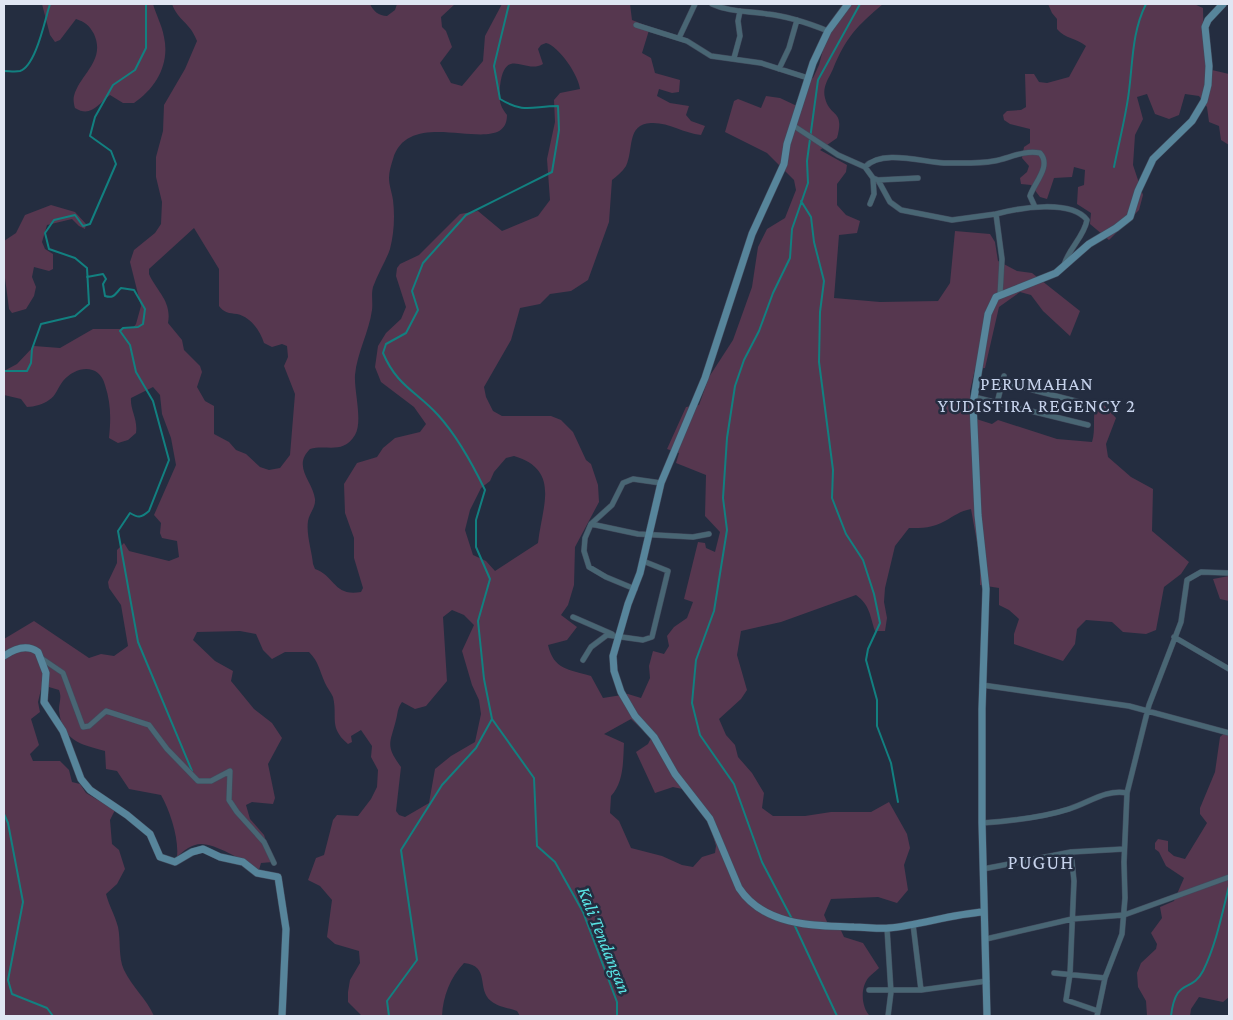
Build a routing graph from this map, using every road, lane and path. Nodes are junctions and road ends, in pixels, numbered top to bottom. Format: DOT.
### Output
graph roads {
  1 [pos="695,4"];
  2 [pos="712,4"];
  3 [pos="848,4"];
  4 [pos="1223,4"];
  5 [pos="740,11"];
  6 [pos="797,20"];
  7 [pos="636,25"];
  8 [pos="828,31"];
  9 [pos="679,38"];
  10 [pos="734,58"];
  11 [pos="779,69"];
  12 [pos="808,78"];
  13 [pos="794,126"];
  14 [pos="866,167"];
  15 [pos="918,178"];
  16 [pos="876,179"];
  17 [pos="870,204"];
  18 [pos="1035,207"];
  19 [pos="996,214"];
  20 [pos="1063,267"];
  21 [pos="1000,295"];
  22 [pos="974,398"];
  23 [pos="997,403"];
  24 [pos="1086,404"];
  25 [pos="1088,426"];
  26 [pos="661,483"];
  27 [pos="591,524"];
  28 [pos="709,534"];
  29 [pos="648,535"];
  30 [pos="643,561"];
  31 [pos="1229,573"];
  32 [pos="635,589"];
  33 [pos="573,617"];
  34 [pos="616,635"];
  35 [pos="1174,637"];
  36 [pos="4,656"];
  37 [pos="41,658"];
  38 [pos="583,660"];
  39 [pos="1229,669"];
  40 [pos="982,685"];
  41 [pos="1147,712"];
  42 [pos="1229,733"];
  43 [pos="1127,792"];
  44 [pos="982,824"];
  45 [pos="1124,849"];
  46 [pos="1071,852"];
  47 [pos="274,863"];
  48 [pos="983,869"];
  49 [pos="1229,877"];
  50 [pos="984,912"];
  51 [pos="1124,915"];
  52 [pos="1072,920"];
  53 [pos="913,924"];
  54 [pos="887,928"];
  55 [pos="986,939"];
  56 [pos="1054,973"];
  57 [pos="1070,974"];
  58 [pos="1105,978"];
  59 [pos="988,981"];
  60 [pos="870,990"];
  61 [pos="921,990"];
  62 [pos="891,992"];
  63 [pos="1098,1014"];
  64 [pos="282,1016"];
  65 [pos="888,1016"];
  66 [pos="987,1016"];
  1 -- 9 [label="street"];
  2 -- 5 [label="street"];
  3 -- 8 [label="street"];
  4 -- 20 [label="street"];
  5 -- 6 [label="street"];
  5 -- 10 [label="street"];
  6 -- 8 [label="street"];
  6 -- 11 [label="street"];
  7 -- 9 [label="street"];
  8 -- 12 [label="street"];
  9 -- 10 [label="street"];
  10 -- 11 [label="street"];
  11 -- 12 [label="street"];
  12 -- 13 [label="street"];
  13 -- 14 [label="street"];
  13 -- 26 [label="street"];
  14 -- 16 [label="street"];
  14 -- 18 [label="street"];
  15 -- 16 [label="street"];
  16 -- 17 [label="street"];
  16 -- 19 [label="street"];
  18 -- 19 [label="street"];
  18 -- 20 [label="street"];
  19 -- 21 [label="street"];
  20 -- 21 [label="street"];
  21 -- 22 [label="street"];
  22 -- 23 [label="street"];
  22 -- 40 [label="street"];
  23 -- 24 [label="street"];
  23 -- 25 [label="street"];
  26 -- 27 [label="street"];
  26 -- 29 [label="street"];
  27 -- 29 [label="street"];
  27 -- 32 [label="street"];
  28 -- 29 [label="street"];
  29 -- 30 [label="street"];
  30 -- 32 [label="street"];
  30 -- 34 [label="street"];
  31 -- 35 [label="street"];
  32 -- 34 [label="street"];
  33 -- 34 [label="street"];
  34 -- 38 [label="street"];
  34 -- 54 [label="street"];
  35 -- 39 [label="street"];
  35 -- 41 [label="street"];
  36 -- 37 [label="street"];
  37 -- 47 [label="street"];
  37 -- 64 [label="street"];
  40 -- 41 [label="street"];
  40 -- 44 [label="street"];
  41 -- 42 [label="street"];
  41 -- 43 [label="street"];
  43 -- 44 [label="street"];
  43 -- 45 [label="street"];
  44 -- 48 [label="street"];
  45 -- 46 [label="street"];
  45 -- 51 [label="street"];
  46 -- 48 [label="street"];
  46 -- 52 [label="street"];
  48 -- 50 [label="street"];
  49 -- 51 [label="street"];
  50 -- 53 [label="street"];
  50 -- 55 [label="street"];
  51 -- 52 [label="street"];
  51 -- 58 [label="street"];
  52 -- 55 [label="street"];
  52 -- 57 [label="street"];
  53 -- 54 [label="street"];
  53 -- 61 [label="street"];
  54 -- 62 [label="street"];
  55 -- 59 [label="street"];
  56 -- 57 [label="street"];
  57 -- 58 [label="street"];
  57 -- 63 [label="street"];
  58 -- 63 [label="street"];
  59 -- 61 [label="street"];
  59 -- 66 [label="street"];
  60 -- 62 [label="street"];
  61 -- 62 [label="street"];
  62 -- 65 [label="street"];
}
